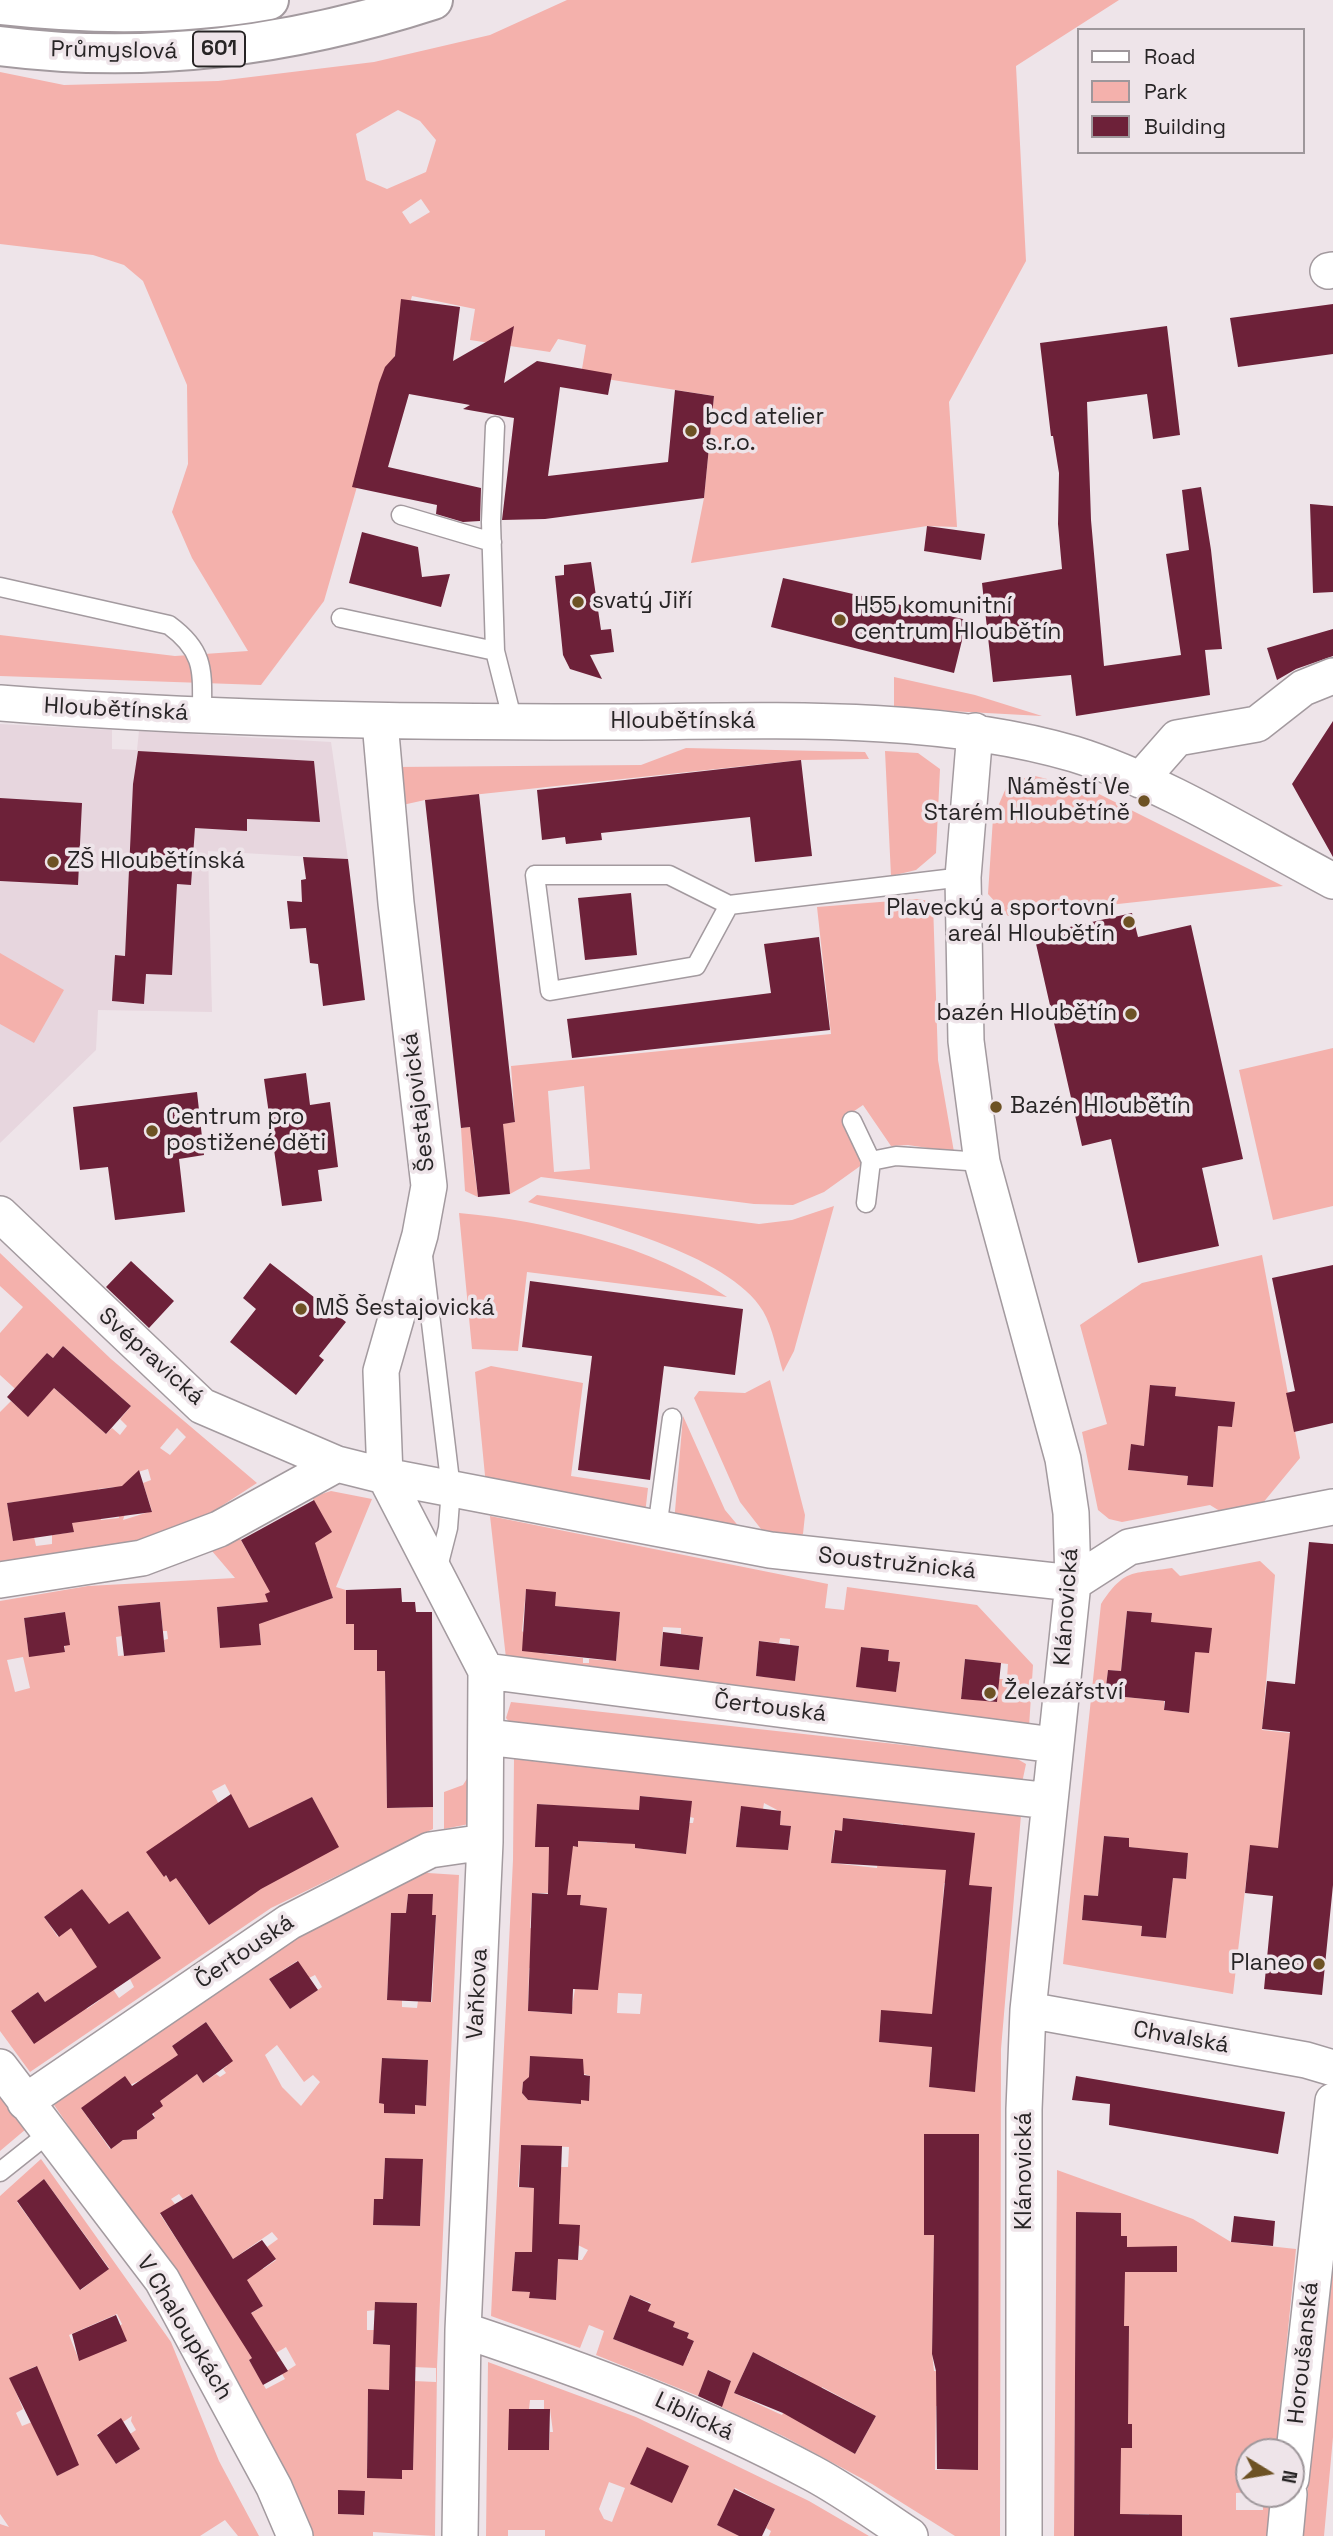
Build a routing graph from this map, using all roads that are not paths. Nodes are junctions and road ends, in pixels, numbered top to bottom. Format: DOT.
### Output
graph roads {
  1 [pos="269,0"];
  2 [pos="433,0"];
  3 [pos="0,5"];
  4 [pos="0,46"];
  5 [pos="495,426"];
  6 [pos="401,515"];
  7 [pos="492,542"];
  8 [pos="0,587"];
  9 [pos="341,618"];
  10 [pos="495,651"];
  11 [pos="1333,676"];
  12 [pos="0,703"];
  13 [pos="202,714"];
  14 [pos="380,722"];
  15 [pos="513,722"];
  16 [pos="975,731"];
  17 [pos="1140,780"];
  18 [pos="963,877"];
  19 [pos="1333,881"];
  20 [pos="729,905"];
  21 [pos="852,1121"];
  22 [pos="871,1161"];
  23 [pos="982,1162"];
  24 [pos="866,1203"];
  25 [pos="0,1214"];
  26 [pos="420,1235"];
  27 [pos="671,1418"];
  28 [pos="337,1464"];
  29 [pos="385,1476"];
  30 [pos="451,1489"];
  31 [pos="1333,1507"];
  32 [pos="657,1529"];
  33 [pos="436,1575"];
  34 [pos="0,1580"];
  35 [pos="1073,1583"];
  36 [pos="486,1671"];
  37 [pos="486,1737"];
  38 [pos="1054,1745"];
  39 [pos="1050,1801"];
  40 [pos="485,1842"];
  41 [pos="1028,2010"];
  42 [pos="0,2067"];
  43 [pos="1333,2068"];
  44 [pos="1333,2101"];
  45 [pos="25,2102"];
  46 [pos="49,2133"];
  47 [pos="0,2172"];
  48 [pos="1327,2200"];
  49 [pos="463,2330"];
  50 [pos="1296,2438"];
  51 [pos="1288,2508"];
  52 [pos="295,2536"];
  53 [pos="460,2536"];
  54 [pos="910,2536"];
  55 [pos="1024,2536"];
  56 [pos="1285,2536"];
  1 -- 3 [label="main road, Průmyslová / 601"];
  2 -- 4 [label="main road, Průmyslová / 601"];
  5 -- 7 [label="lane"];
  6 -- 7 [label="lane"];
  7 -- 10 [label="lane"];
  8 -- 13 [label="lane"];
  9 -- 10 [label="lane"];
  10 -- 15 [label="lane"];
  11 -- 17 [label="street"];
  12 -- 13 [label="street, Hloubětínská"];
  13 -- 14 [label="street, Hloubětínská"];
  14 -- 15 [label="street, Hloubětínská"];
  14 -- 26 [label="street, Šestajovická"];
  15 -- 16 [label="street, Hloubětínská"];
  16 -- 17 [label="street, Hloubětínská"];
  16 -- 18 [label="street, Klánovická"];
  17 -- 19 [label="street, Hloubětínská"];
  18 -- 20 [label="lane"];
  18 -- 23 [label="street, Klánovická"];
  20 -- 20 [label="lane"];
  21 -- 22 [label="lane"];
  22 -- 23 [label="lane"];
  22 -- 24 [label="lane"];
  23 -- 35 [label="street, Klánovická"];
  25 -- 28 [label="street, Svépravická"];
  26 -- 29 [label="street, Šestajovická"];
  26 -- 30 [label="lane"];
  27 -- 32 [label="lane"];
  28 -- 29 [label="street, Svépravická"];
  28 -- 34 [label="street"];
  29 -- 30 [label="street, Svépravická"];
  29 -- 33 [label="street, Vaňkova"];
  30 -- 32 [label="street, Soustružnická"];
  30 -- 33 [label="lane"];
  31 -- 35 [label="street"];
  32 -- 35 [label="street, Soustružnická"];
  33 -- 36 [label="street, Vaňkova"];
  35 -- 38 [label="street, Klánovická"];
  36 -- 37 [label="street, Vaňkova"];
  36 -- 38 [label="street, Čertouská"];
  37 -- 39 [label="street"];
  37 -- 40 [label="street, Vaňkova"];
  38 -- 39 [label="street, Klánovická"];
  39 -- 41 [label="street, Klánovická"];
  40 -- 45 [label="street, Čertouská"];
  40 -- 49 [label="street, Vaňkova"];
  41 -- 43 [label="street, Chvalská"];
  41 -- 55 [label="street, Klánovická"];
  42 -- 45 [label="street, V Chaloupkách"];
  44 -- 48 [label="street, Horoušanská"];
  45 -- 46 [label="street, V Chaloupkách"];
  46 -- 47 [label="lane"];
  46 -- 52 [label="street, V Chaloupkách"];
  48 -- 50 [label="street, Horoušanská"];
  49 -- 53 [label="street, Vaňkova"];
  49 -- 54 [label="street, Liblická"];
  51 -- 56 [label="street"];
}
